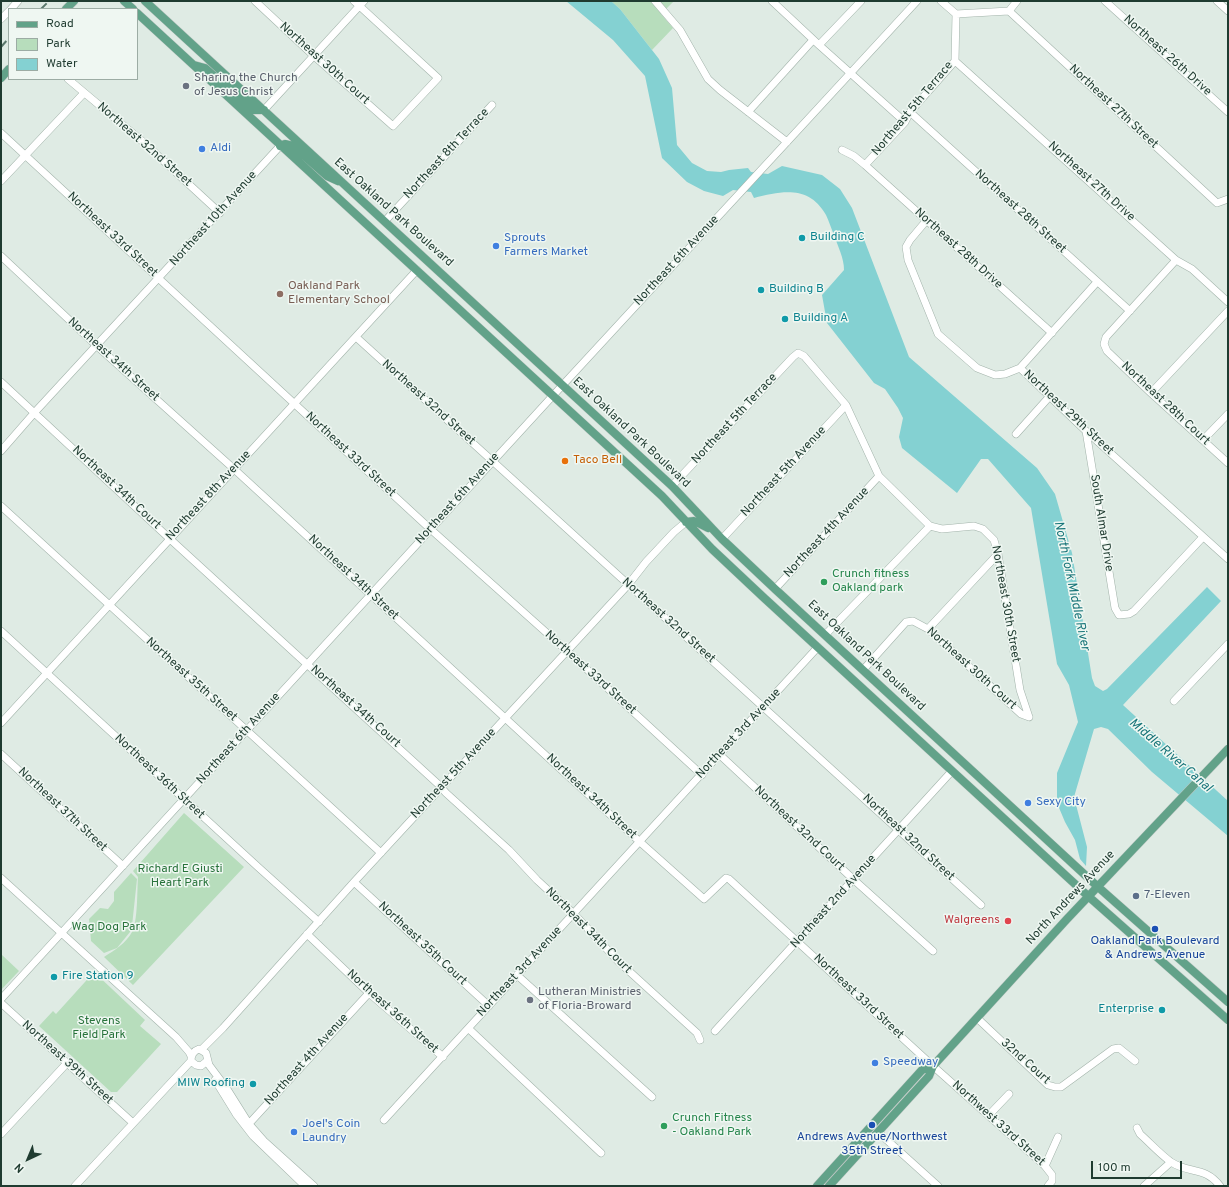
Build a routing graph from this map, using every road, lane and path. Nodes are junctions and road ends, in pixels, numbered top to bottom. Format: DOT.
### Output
graph roads {
  1 [pos="18,1"];
  2 [pos="124,1"];
  3 [pos="145,1"];
  4 [pos="255,1"];
  5 [pos="655,1"];
  6 [pos="772,1"];
  7 [pos="861,1"];
  8 [pos="917,1"];
  9 [pos="941,1"];
  10 [pos="1017,1"];
  11 [pos="1105,1"];
  12 [pos="1217,1"];
  13 [pos="359,3"];
  14 [pos="10,8"];
  15 [pos="132,8"];
  16 [pos="1008,10"];
  17 [pos="1228,11"];
  18 [pos="138,14"];
  19 [pos="956,14"];
  20 [pos="816,43"];
  21 [pos="314,56"];
  22 [pos="955,61"];
  23 [pos="194,65"];
  24 [pos="8,70"];
  25 [pos="850,73"];
  26 [pos="1,78"];
  27 [pos="69,80"];
  28 [pos="84,93"];
  29 [pos="492,105"];
  30 [pos="264,110"];
  31 [pos="748,112"];
  32 [pos="910,112"];
  33 [pos="1228,112"];
  34 [pos="905,122"];
  35 [pos="1,133"];
  36 [pos="787,142"];
  37 [pos="280,146"];
  38 [pos="842,150"];
  39 [pos="25,154"];
  40 [pos="865,165"];
  41 [pos="1,181"];
  42 [pos="341,181"];
  43 [pos="1228,199"];
  44 [pos="220,213"];
  45 [pos="385,221"];
  46 [pos="926,221"];
  47 [pos="369,226"];
  48 [pos="411,245"];
  49 [pos="392,248"];
  50 [pos="1,256"];
  51 [pos="1176,260"];
  52 [pos="417,270"];
  53 [pos="159,278"];
  54 [pos="1097,282"];
  55 [pos="1228,302"];
  56 [pos="1130,311"];
  57 [pos="1228,311"];
  58 [pos="1052,333"];
  59 [pos="356,337"];
  60 [pos="97,346"];
  61 [pos="1020,368"];
  62 [pos="1,382"];
  63 [pos="563,385"];
  64 [pos="1151,393"];
  65 [pos="554,395"];
  66 [pos="1050,396"];
  67 [pos="294,404"];
  68 [pos="846,405"];
  69 [pos="35,412"];
  70 [pos="1228,414"];
  71 [pos="1086,431"];
  72 [pos="1016,434"];
  73 [pos="1203,440"];
  74 [pos="1,451"];
  75 [pos="493,461"];
  76 [pos="1228,463"];
  77 [pos="234,469"];
  78 [pos="879,476"];
  79 [pos="672,486"];
  80 [pos="1,506"];
  81 [pos="686,522"];
  82 [pos="930,526"];
  83 [pos="431,530"];
  84 [pos="713,530"];
  85 [pos="1203,536"];
  86 [pos="170,539"];
  87 [pos="722,539"];
  88 [pos="998,554"];
  89 [pos="1228,559"];
  90 [pos="628,585"];
  91 [pos="754,588"];
  92 [pos="775,589"];
  93 [pos="371,594"];
  94 [pos="109,605"];
  95 [pos="928,629"];
  96 [pos="1,631"];
  97 [pos="825,635"];
  98 [pos="1228,644"];
  99 [pos="818,647"];
  100 [pos="841,650"];
  101 [pos="568,651"];
  102 [pos="307,664"];
  103 [pos="863,670"];
  104 [pos="47,673"];
  105 [pos="1174,701"];
  106 [pos="764,706"];
  107 [pos="1029,717"];
  108 [pos="506,718"];
  109 [pos="1,723"];
  110 [pos="247,731"];
  111 [pos="932,733"];
  112 [pos="912,734"];
  113 [pos="1228,749"];
  114 [pos="1,754"];
  115 [pos="720,755"];
  116 [pos="952,771"];
  117 [pos="702,775"];
  118 [pos="978,776"];
  119 [pos="442,788"];
  120 [pos="184,800"];
  121 [pos="899,830"];
  122 [pos="640,842"];
  123 [pos="381,854"];
  124 [pos="123,866"];
  125 [pos="1,878"];
  126 [pos="730,879"];
  127 [pos="853,879"];
  128 [pos="354,882"];
  129 [pos="1097,886"];
  130 [pos="1088,896"];
  131 [pos="981,905"];
  132 [pos="574,914"];
  133 [pos="319,922"];
  134 [pos="62,934"];
  135 [pos="307,934"];
  136 [pos="798,942"];
  137 [pos="933,951"];
  138 [pos="517,976"];
  139 [pos="369,993"];
  140 [pos="1,999"];
  141 [pos="1228,1002"];
  142 [pos="1,1003"];
  143 [pos="489,1006"];
  144 [pos="1228,1009"];
  145 [pos="1218,1012"];
  146 [pos="976,1018"];
  147 [pos="1228,1020"];
  148 [pos="468,1029"];
  149 [pos="714,1032"];
  150 [pos="700,1040"];
  151 [pos="197,1057"];
  152 [pos="443,1057"];
  153 [pos="1135,1061"];
  154 [pos="66,1062"];
  155 [pos="933,1066"];
  156 [pos="1009,1094"];
  157 [pos="652,1097"];
  158 [pos="989,1115"];
  159 [pos="384,1120"];
  160 [pos="133,1123"];
  161 [pos="248,1126"];
  162 [pos="1137,1128"];
  163 [pos="878,1132"];
  164 [pos="1,1134"];
  165 [pos="1058,1137"];
  166 [pos="601,1153"];
  167 [pos="1171,1162"];
  168 [pos="1045,1166"];
  169 [pos="818,1185"];
  170 [pos="75,1186"];
  171 [pos="306,1186"];
  172 [pos="314,1186"];
  173 [pos="829,1186"];
  174 [pos="938,1186"];
  175 [pos="1048,1186"];
  176 [pos="1144,1186"];
  177 [pos="1220,1186"];
  1 -- 14 [label="street"];
  2 -- 15 [label="main road"];
  3 -- 30 [label="main road, East Oakland Park Boulevard"];
  4 -- 21 [label="street, Northeast 30th Court"];
  5 -- 31 [label="street"];
  6 -- 20 [label="street"];
  7 -- 20 [label="street"];
  8 -- 25 [label="street, Northeast 6th Avenue"];
  9 -- 19 [label="street"];
  10 -- 16 [label="street"];
  11 -- 33 [label="street, Northeast 26th Drive"];
  12 -- 17 [label="street"];
  13 -- 21 [label="street"];
  13 -- 21 [label="street, Northeast 30th Court"];
  16 -- 19 [label="street"];
  16 -- 43 [label="street, Northeast 27th Street"];
  18 -- 23 [label="main road, East Oakland Park Boulevard"];
  19 -- 22 [label="street, Northeast 5th Terrace"];
  20 -- 25 [label="street"];
  20 -- 31 [label="street"];
  21 -- 30 [label="street"];
  22 -- 32 [label="street, Northeast 5th Terrace"];
  22 -- 51 [label="street, Northeast 27th Drive"];
  23 -- 30 [label="main road"];
  23 -- 37 [label="main road, East Oakland Park Boulevard"];
  24 -- 26 [label="main road"];
  25 -- 34 [label="street"];
  25 -- 36 [label="street, Northeast 6th Avenue"];
  27 -- 28 [label="street, Northeast 32nd Street"];
  28 -- 39 [label="street"];
  28 -- 44 [label="street, Northeast 32nd Street"];
  29 -- 45 [label="street, Northeast 8th Terrace"];
  30 -- 42 [label="main road, East Oakland Park Boulevard"];
  31 -- 36 [label="street"];
  32 -- 34 [label="street, Northeast 5th Terrace"];
  32 -- 54 [label="street, Northeast 28th Street"];
  34 -- 40 [label="street, Northeast 5th Terrace"];
  35 -- 39 [label="street, Northeast 33rd Street"];
  36 -- 63 [label="street, Northeast 6th Avenue"];
  37 -- 42 [label="main road"];
  37 -- 44 [label="street, Northeast 10th Avenue"];
  37 -- 47 [label="main road, East Oakland Park Boulevard"];
  38 -- 40 [label="street, Northeast 5th Terrace"];
  39 -- 41 [label="street"];
  39 -- 53 [label="street, Northeast 33rd Street"];
  40 -- 46 [label="street, Northeast 28th Drive"];
  42 -- 45 [label="main road, East Oakland Park Boulevard"];
  44 -- 53 [label="street, Northeast 10th Avenue"];
  45 -- 47 [label="main road"];
  45 -- 48 [label="main road, East Oakland Park Boulevard"];
  46 -- 58 [label="street, Northeast 28th Drive"];
  46 -- 61 [label="street, Northeast 29th Street"];
  47 -- 49 [label="main road, East Oakland Park Boulevard"];
  48 -- 49 [label="main road"];
  48 -- 63 [label="main road, East Oakland Park Boulevard"];
  49 -- 52 [label="main road, East Oakland Park Boulevard"];
  50 -- 60 [label="street, Northeast 34th Street"];
  51 -- 55 [label="street, Northeast 27th Drive"];
  51 -- 56 [label="street"];
  52 -- 59 [label="street, Northeast 8th Avenue"];
  52 -- 65 [label="main road, East Oakland Park Boulevard"];
  53 -- 60 [label="street, Northeast 10th Avenue"];
  53 -- 67 [label="street, Northeast 33rd Street"];
  54 -- 56 [label="street, Northeast 28th Street"];
  54 -- 58 [label="street"];
  56 -- 64 [label="street, Northeast 28th Court"];
  57 -- 64 [label="street"];
  58 -- 61 [label="street"];
  59 -- 67 [label="street, Northeast 8th Avenue"];
  59 -- 75 [label="street, Northeast 32nd Street"];
  60 -- 69 [label="street, Northeast 10th Avenue"];
  60 -- 77 [label="street, Northeast 34th Street"];
  61 -- 66 [label="street, Northeast 29th Street"];
  62 -- 69 [label="street, Northeast 34th Court"];
  63 -- 65 [label="street, Northeast 6th Avenue"];
  63 -- 79 [label="main road, East Oakland Park Boulevard"];
  64 -- 73 [label="street, Northeast 28th Court"];
  65 -- 75 [label="street, Northeast 6th Avenue"];
  65 -- 81 [label="main road, East Oakland Park Boulevard"];
  66 -- 71 [label="street, Northeast 29th Street"];
  66 -- 72 [label="street"];
  67 -- 77 [label="street, Northeast 8th Avenue"];
  67 -- 83 [label="street, Northeast 33rd Street"];
  68 -- 78 [label="street"];
  68 -- 79 [label="street, Northeast 5th Terrace"];
  68 -- 87 [label="street, Northeast 5th Avenue"];
  69 -- 74 [label="street, Northeast 10th Avenue"];
  69 -- 86 [label="street, Northeast 34th Court"];
  70 -- 73 [label="street"];
  71 -- 85 [label="street, Northeast 29th Street"];
  71 -- 85 [label="street, South Almar Drive"];
  73 -- 76 [label="street, Northeast 28th Court"];
  75 -- 83 [label="street, Northeast 6th Avenue"];
  75 -- 90 [label="street, Northeast 32nd Street"];
  77 -- 86 [label="street, Northeast 8th Avenue"];
  77 -- 93 [label="street, Northeast 34th Street"];
  78 -- 82 [label="street"];
  78 -- 92 [label="street, Northeast 4th Avenue"];
  79 -- 84 [label="main road, East Oakland Park Boulevard"];
  80 -- 94 [label="street, Northeast 35th Street"];
  81 -- 84 [label="main road"];
  81 -- 90 [label="street, Northeast 5th Avenue"];
  81 -- 91 [label="main road, East Oakland Park Boulevard"];
  82 -- 88 [label="street, Northeast 30th Street"];
  82 -- 97 [label="street"];
  83 -- 93 [label="street, Northeast 6th Avenue"];
  83 -- 101 [label="street, Northeast 33rd Street"];
  84 -- 87 [label="main road, East Oakland Park Boulevard"];
  85 -- 89 [label="street, Northeast 29th Street"];
  86 -- 94 [label="street, Northeast 8th Avenue"];
  86 -- 102 [label="street, Northeast 34th Court"];
  87 -- 92 [label="main road, East Oakland Park Boulevard"];
  88 -- 95 [label="street"];
  88 -- 107 [label="street, Northeast 30th Street"];
  90 -- 101 [label="street, Northeast 5th Avenue"];
  90 -- 106 [label="street, Northeast 32nd Street"];
  91 -- 92 [label="main road"];
  91 -- 99 [label="main road, East Oakland Park Boulevard"];
  92 -- 97 [label="main road, East Oakland Park Boulevard"];
  93 -- 102 [label="street, Northeast 6th Avenue"];
  93 -- 108 [label="street, Northeast 34th Street"];
  94 -- 104 [label="street, Northeast 8th Avenue"];
  94 -- 110 [label="street, Northeast 35th Street"];
  95 -- 103 [label="street, Northeast 30th Court"];
  95 -- 107 [label="street, Northeast 30th Court"];
  96 -- 104 [label="street, Northeast 36th Street"];
  97 -- 100 [label="main road, East Oakland Park Boulevard"];
  98 -- 105 [label="street"];
  99 -- 100 [label="main road"];
  99 -- 106 [label="street, Northeast 3rd Avenue"];
  99 -- 112 [label="main road, East Oakland Park Boulevard"];
  100 -- 103 [label="main road, East Oakland Park Boulevard"];
  101 -- 108 [label="street, Northeast 5th Avenue"];
  101 -- 117 [label="street, Northeast 33rd Street"];
  102 -- 110 [label="street, Northeast 6th Avenue"];
  102 -- 119 [label="street, Northeast 34th Court"];
  103 -- 111 [label="main road, East Oakland Park Boulevard"];
  104 -- 109 [label="street, Northeast 8th Avenue"];
  104 -- 120 [label="street, Northeast 36th Street"];
  106 -- 115 [label="street, Northeast 3rd Avenue"];
  106 -- 121 [label="street, Northeast 32nd Street"];
  108 -- 119 [label="street, Northeast 5th Avenue"];
  108 -- 122 [label="street, Northeast 34th Street"];
  110 -- 120 [label="street, Northeast 6th Avenue"];
  110 -- 123 [label="street, Northeast 35th Street"];
  111 -- 112 [label="main road"];
  111 -- 118 [label="main road, East Oakland Park Boulevard"];
  112 -- 116 [label="main road, East Oakland Park Boulevard"];
  113 -- 129 [label="main road, North Andrews Avenue"];
  114 -- 124 [label="street, Northeast 37th Street"];
  115 -- 117 [label="street, Northeast 3rd Avenue"];
  115 -- 127 [label="street, Northeast 32nd Court"];
  116 -- 118 [label="main road"];
  116 -- 121 [label="street, Northeast 2nd Avenue"];
  116 -- 130 [label="main road, East Oakland Park Boulevard"];
  117 -- 122 [label="street, Northeast 3rd Avenue"];
  118 -- 129 [label="main road, East Oakland Park Boulevard"];
  119 -- 123 [label="street, Northeast 5th Avenue"];
  119 -- 132 [label="street, Northeast 34th Court"];
  120 -- 124 [label="street, Northeast 6th Avenue"];
  120 -- 133 [label="street, Northeast 36th Street"];
  121 -- 127 [label="street, Northeast 2nd Avenue"];
  121 -- 131 [label="street, Northeast 32nd Street"];
  122 -- 126 [label="street, Northeast 34th Street"];
  122 -- 132 [label="street, Northeast 3rd Avenue"];
  123 -- 128 [label="street, Northeast 5th Avenue"];
  124 -- 134 [label="street, Northeast 6th Avenue"];
  125 -- 134 [label="street"];
  126 -- 136 [label="street, Northeast 33rd Street"];
  127 -- 136 [label="street, Northeast 2nd Avenue"];
  127 -- 137 [label="street, Northeast 32nd Court"];
  128 -- 133 [label="street, Northeast 5th Avenue"];
  128 -- 143 [label="street, Northeast 35th Court"];
  129 -- 130 [label="main road, North Andrews Avenue"];
  129 -- 141 [label="main road, East Oakland Park Boulevard"];
  130 -- 145 [label="main road, East Oakland Park Boulevard"];
  130 -- 146 [label="main road, North Andrews Avenue"];
  132 -- 138 [label="street, Northeast 3rd Avenue"];
  132 -- 150 [label="street, Northeast 34th Court"];
  133 -- 135 [label="street, Northeast 5th Avenue"];
  134 -- 140 [label="street, Northeast 6th Avenue"];
  134 -- 151 [label="street"];
  135 -- 139 [label="street, Northeast 36th Street"];
  135 -- 151 [label="street, Northeast 5th Avenue"];
  136 -- 149 [label="street, Northeast 2nd Avenue"];
  136 -- 155 [label="street, Northeast 33rd Street"];
  138 -- 143 [label="street, Northeast 3rd Avenue"];
  138 -- 157 [label="street"];
  139 -- 152 [label="street, Northeast 36th Street"];
  139 -- 161 [label="street, Northeast 4th Avenue"];
  142 -- 154 [label="street, Northeast 39th Street"];
  143 -- 148 [label="street, Northeast 3rd Avenue"];
  144 -- 145 [label="main road"];
  145 -- 147 [label="main road, East Oakland Park Boulevard"];
  146 -- 153 [label="street, 32nd Court"];
  146 -- 155 [label="main road, North Andrews Avenue"];
  148 -- 152 [label="street, Northeast 3rd Avenue"];
  148 -- 166 [label="street"];
  151 -- 160 [label="street, Northeast 5th Avenue"];
  151 -- 161 [label="street"];
  151 -- 161 [label="street"];
  152 -- 159 [label="street, Northeast 3rd Avenue"];
  154 -- 160 [label="street, Northeast 39th Street"];
  154 -- 164 [label="street"];
  155 -- 158 [label="street, Northwest 33rd Street"];
  155 -- 163 [label="main road, North Andrews Avenue"];
  155 -- 169 [label="main road, North Andrews Avenue"];
  156 -- 158 [label="street"];
  158 -- 168 [label="street, Northwest 33rd Street"];
  160 -- 170 [label="street, Northeast 5th Avenue"];
  161 -- 171 [label="street"];
  161 -- 172 [label="street"];
  162 -- 167 [label="street"];
  163 -- 173 [label="main road, North Andrews Avenue"];
  163 -- 174 [label="street"];
  165 -- 168 [label="street"];
  167 -- 176 [label="street"];
  167 -- 177 [label="street"];
  168 -- 175 [label="street, Northwest 33rd Street"];
}
